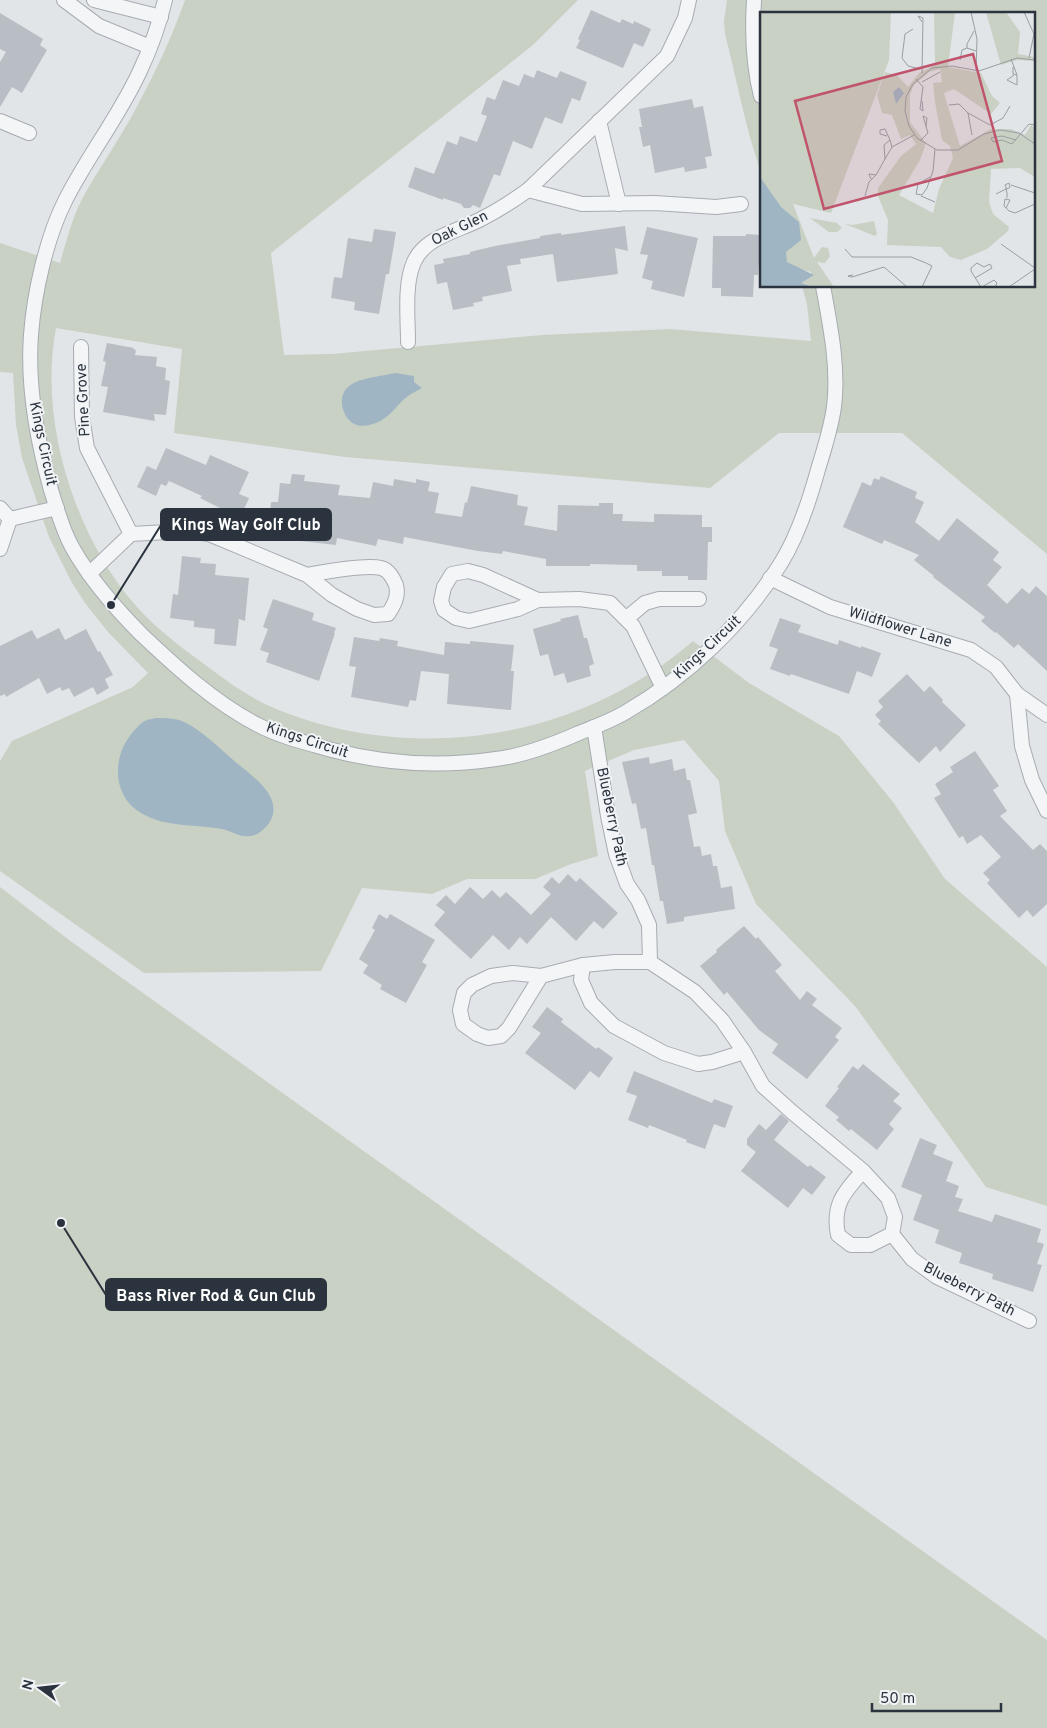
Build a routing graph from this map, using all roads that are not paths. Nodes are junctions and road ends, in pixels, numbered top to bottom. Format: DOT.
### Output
graph roads {
  1 [pos="64,0"];
  2 [pos="94,0"];
  3 [pos="166,0"];
  4 [pos="689,0"];
  5 [pos="754,0"];
  6 [pos="161,18"];
  7 [pos="150,47"];
  8 [pos="760,90"];
  9 [pos="0,121"];
  10 [pos="599,121"];
  11 [pos="29,133"];
  12 [pos="528,190"];
  13 [pos="619,204"];
  14 [pos="741,204"];
  15 [pos="823,288"];
  16 [pos="408,342"];
  17 [pos="82,347"];
  18 [pos="0,508"];
  19 [pos="57,508"];
  20 [pos="10,519"];
  21 [pos="130,534"];
  22 [pos="0,549"];
  23 [pos="89,574"];
  24 [pos="306,575"];
  25 [pos="770,578"];
  26 [pos="699,599"];
  27 [pos="538,600"];
  28 [pos="627,618"];
  29 [pos="663,688"];
  30 [pos="1017,694"];
  31 [pos="1047,715"];
  32 [pos="594,727"];
  33 [pos="1047,811"];
  34 [pos="650,962"];
  35 [pos="583,965"];
  36 [pos="541,976"];
  37 [pos="744,1052"];
  38 [pos="863,1170"];
  39 [pos="892,1234"];
  40 [pos="1029,1321"];
  1 -- 7 [label="street"];
  2 -- 6 [label="street"];
  3 -- 6 [label="street, Kings Circuit"];
  4 -- 10 [label="street, Oak Glen"];
  5 -- 8 [label="street"];
  6 -- 7 [label="street, Kings Circuit"];
  7 -- 19 [label="street, Kings Circuit"];
  9 -- 11 [label="street"];
  10 -- 12 [label="street, Oak Glen"];
  10 -- 13 [label="street"];
  12 -- 13 [label="street"];
  12 -- 16 [label="street, Oak Glen"];
  13 -- 14 [label="street"];
  15 -- 25 [label="street, Kings Circuit"];
  17 -- 21 [label="street, Pine Grove"];
  18 -- 20 [label="street"];
  19 -- 20 [label="street"];
  19 -- 23 [label="street, Kings Circuit"];
  20 -- 22 [label="street"];
  21 -- 23 [label="street"];
  21 -- 24 [label="street"];
  23 -- 32 [label="street, Kings Circuit"];
  24 -- 24 [label="street"];
  25 -- 29 [label="street, Kings Circuit"];
  25 -- 30 [label="street, Wildflower Lane"];
  26 -- 28 [label="street"];
  27 -- 27 [label="street"];
  27 -- 28 [label="street"];
  28 -- 29 [label="street"];
  29 -- 32 [label="street, Kings Circuit"];
  30 -- 31 [label="street, Wildflower Lane"];
  30 -- 33 [label="street"];
  32 -- 34 [label="street, Blueberry Path"];
  34 -- 35 [label="street"];
  34 -- 37 [label="street"];
  35 -- 36 [label="street"];
  35 -- 37 [label="street"];
  36 -- 36 [label="street"];
  37 -- 38 [label="street"];
  38 -- 39 [label="street"];
  38 -- 39 [label="street"];
  39 -- 40 [label="street, Blueberry Path"];
}
